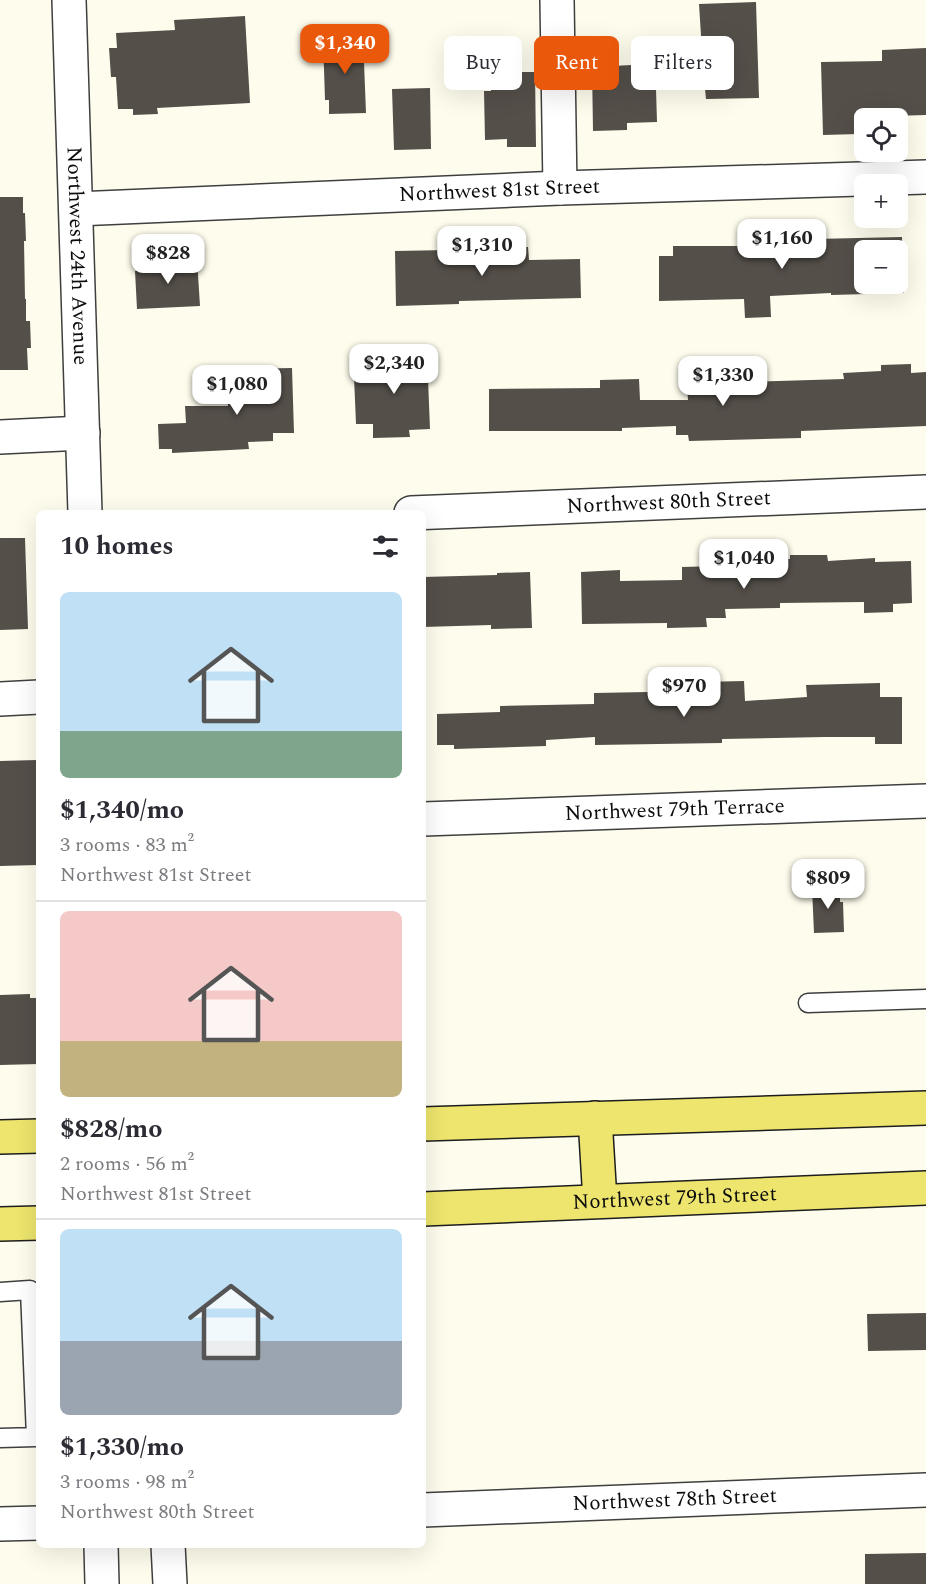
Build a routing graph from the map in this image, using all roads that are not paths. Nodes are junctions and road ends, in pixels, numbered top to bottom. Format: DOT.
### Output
graph roads {
  1 [pos="69,0"];
  2 [pos="557,0"];
  3 [pos="926,177"];
  4 [pos="560,188"];
  5 [pos="76,210"];
  6 [pos="83,433"];
  7 [pos="0,436"];
  8 [pos="926,492"];
  9 [pos="86,510"];
  10 [pos="426,512"];
  11 [pos="36,697"];
  12 [pos="0,699"];
  13 [pos="926,801"];
  14 [pos="426,819"];
  15 [pos="926,999"];
  16 [pos="808,1003"];
  17 [pos="926,1108"];
  18 [pos="595,1118"];
  19 [pos="426,1124"];
  20 [pos="36,1136"];
  21 [pos="0,1137"];
  22 [pos="926,1188"];
  23 [pos="600,1201"];
  24 [pos="426,1209"];
  25 [pos="36,1223"];
  26 [pos="0,1224"];
  27 [pos="0,1292"];
  28 [pos="0,1438"];
  29 [pos="926,1490"];
  30 [pos="426,1510"];
  31 [pos="36,1523"];
  32 [pos="0,1524"];
  33 [pos="101,1548"];
  34 [pos="168,1548"];
  35 [pos="102,1584"];
  36 [pos="170,1584"];
  1 -- 5 [label="street, Northwest 24th Avenue"];
  2 -- 4 [label="street"];
  3 -- 4 [label="street, Northwest 81st Street"];
  4 -- 5 [label="street, Northwest 81st Street"];
  5 -- 6 [label="street, Northwest 24th Avenue"];
  6 -- 7 [label="street"];
  6 -- 9 [label="street, Northwest 24th Avenue"];
  8 -- 10 [label="street, Northwest 80th Street"];
  11 -- 12 [label="street"];
  13 -- 14 [label="street, Northwest 79th Terrace"];
  15 -- 16 [label="lane"];
  17 -- 18 [label="main road"];
  18 -- 19 [label="main road"];
  18 -- 23 [label="main road"];
  20 -- 21 [label="main road"];
  22 -- 23 [label="main road, Northwest 79th Street"];
  23 -- 24 [label="main road, Northwest 79th Street"];
  25 -- 26 [label="main road"];
  27 -- 28 [label="lane"];
  29 -- 30 [label="street, Northwest 78th Street"];
  31 -- 32 [label="street"];
  33 -- 35 [label="street"];
  34 -- 36 [label="street"];
}
